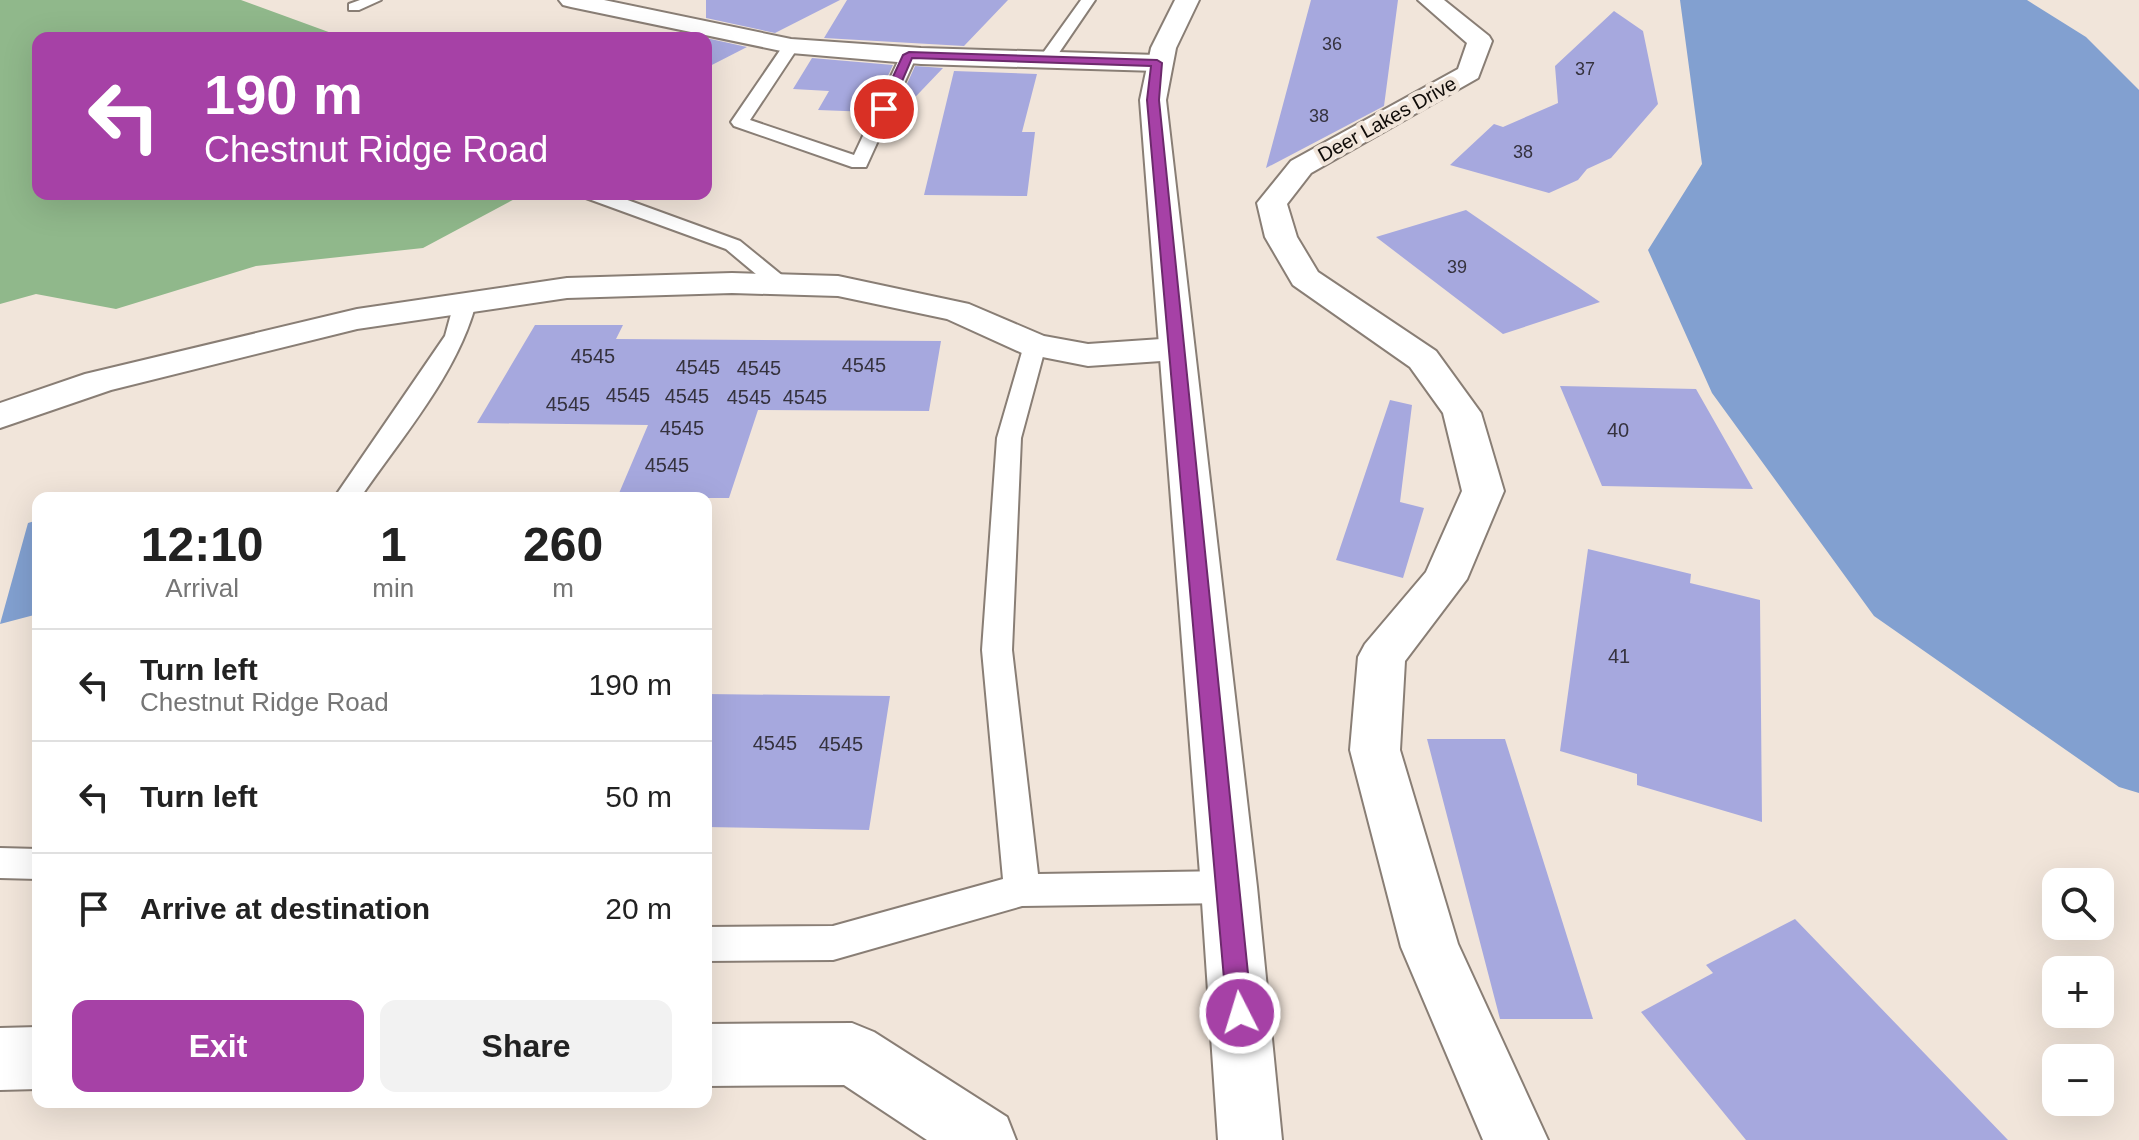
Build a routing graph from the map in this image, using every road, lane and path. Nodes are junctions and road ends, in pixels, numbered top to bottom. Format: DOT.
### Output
graph roads {
  1 [pos="374,0"];
  2 [pos="571,0"];
  3 [pos="1088,0"];
  4 [pos="1187,0"];
  5 [pos="1430,0"];
  6 [pos="354,7"];
  7 [pos="791,46"];
  8 [pos="909,55"];
  9 [pos="1046,60"];
  10 [pos="1157,63"];
  11 [pos="609,200"];
  12 [pos="783,285"];
  13 [pos="465,303"];
  14 [pos="1035,345"];
  15 [pos="1176,349"];
  16 [pos="0,416"];
  17 [pos="351,492"];
  18 [pos="0,863"];
  19 [pos="32,864"];
  20 [pos="1229,887"];
  21 [pos="1022,890"];
  22 [pos="712,944"];
  23 [pos="712,1055"];
  24 [pos="32,1058"];
  25 [pos="0,1059"];
  26 [pos="984,1140"];
  27 [pos="1250,1140"];
  28 [pos="1516,1140"];
  1 -- 6 [label="lane"];
  2 -- 7 [label="street"];
  3 -- 9 [label="lane"];
  4 -- 10 [label="street"];
  5 -- 28 [label="street, Deer Lakes Drive"];
  7 -- 8 [label="street"];
  7 -- 8 [label="lane"];
  8 -- 9 [label="street"];
  9 -- 10 [label="street"];
  10 -- 15 [label="street"];
  11 -- 12 [label="lane"];
  12 -- 13 [label="street"];
  12 -- 14 [label="street"];
  13 -- 16 [label="street"];
  13 -- 17 [label="lane"];
  14 -- 15 [label="street"];
  14 -- 21 [label="lane"];
  15 -- 20 [label="street"];
  18 -- 19 [label="lane"];
  20 -- 21 [label="lane"];
  20 -- 27 [label="street"];
  21 -- 22 [label="lane"];
  23 -- 26 [label="street"];
  24 -- 25 [label="street"];
}
